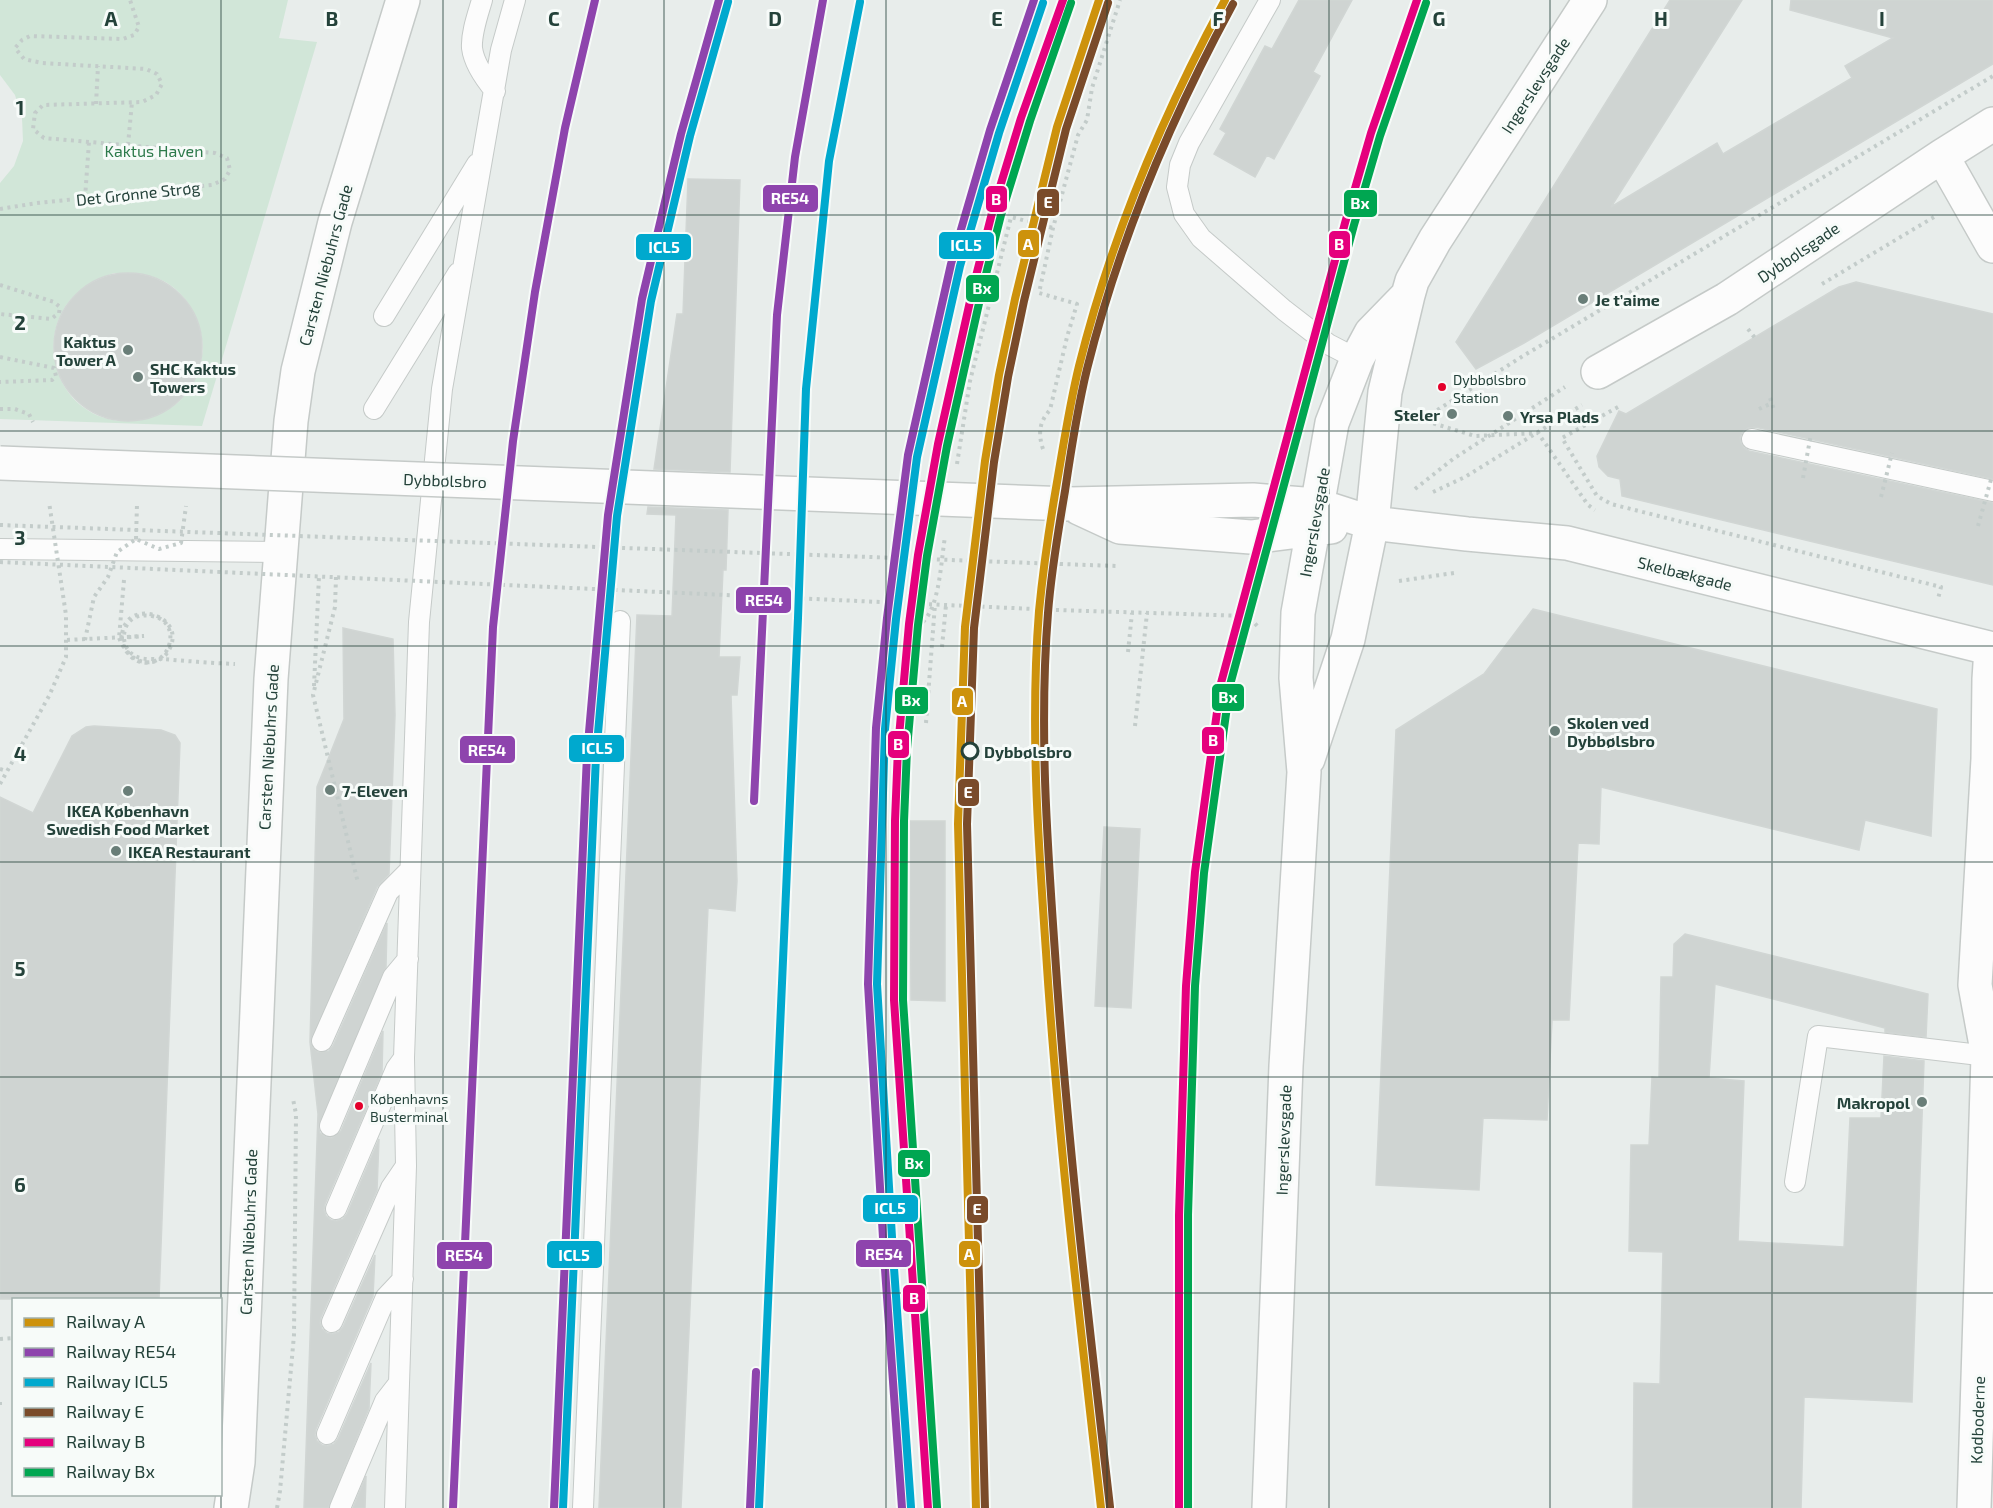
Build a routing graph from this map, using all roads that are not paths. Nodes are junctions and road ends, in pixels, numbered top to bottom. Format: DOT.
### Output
graph roads {
  1 [pos="403,0"];
  2 [pos="482,0"];
  3 [pos="515,0"];
  4 [pos="1270,0"];
  5 [pos="1590,0"];
  6 [pos="495,91"];
  7 [pos="1993,124"];
  8 [pos="483,154"];
  9 [pos="1942,156"];
  10 [pos="1993,246"];
  11 [pos="465,263"];
  12 [pos="1408,295"];
  13 [pos="384,316"];
  14 [pos="1357,359"];
  15 [pos="1598,372"];
  16 [pos="374,409"];
  17 [pos="1752,439"];
  18 [pos="0,463"];
  19 [pos="1992,484"];
  20 [pos="1314,517"];
  21 [pos="1372,523"];
  22 [pos="0,549"];
  23 [pos="281,552"];
  24 [pos="620,621"];
  25 [pos="1992,649"];
  26 [pos="1304,772"];
  27 [pos="410,870"];
  28 [pos="408,959"];
  29 [pos="322,1041"];
  30 [pos="1988,1056"];
  31 [pos="404,1058"];
  32 [pos="330,1126"];
  33 [pos="406,1167"];
  34 [pos="1795,1182"];
  35 [pos="336,1209"];
  36 [pos="403,1279"];
  37 [pos="332,1322"];
  38 [pos="399,1383"];
  39 [pos="327,1434"];
  40 [pos="1984,1474"];
  41 [pos="393,1504"];
  42 [pos="231,1508"];
  43 [pos="340,1508"];
  44 [pos="582,1508"];
  45 [pos="1269,1508"];
  46 [pos="1974,1508"];
  1 -- 23 [label="street, Carsten Niebuhrs Gade"];
  2 -- 6 [label="lane"];
  3 -- 6 [label="lane"];
  4 -- 14 [label="lane"];
  5 -- 12 [label="street, Ingerslevsgade"];
  6 -- 8 [label="lane"];
  7 -- 9 [label="street, Dybbølsgade"];
  8 -- 11 [label="lane"];
  8 -- 13 [label="lane"];
  9 -- 10 [label="street"];
  9 -- 15 [label="street, Dybbølsgade"];
  11 -- 16 [label="lane"];
  11 -- 27 [label="lane"];
  12 -- 14 [label="street, Ingerslevsgade"];
  12 -- 21 [label="street, Ingerslevsgade"];
  14 -- 20 [label="street, Ingerslevsgade"];
  17 -- 19 [label="lane"];
  18 -- 20 [label="street, Dybbølsbro, bridge"];
  20 -- 21 [label="street, Dybbølsbro"];
  20 -- 26 [label="street, Ingerslevsgade"];
  21 -- 25 [label="street, Skelbækgade"];
  21 -- 26 [label="street, Ingerslevsgade"];
  22 -- 23 [label="lane"];
  23 -- 42 [label="street, Carsten Niebuhrs Gade"];
  24 -- 44 [label="lane"];
  25 -- 30 [label="street, Kødboderne"];
  26 -- 45 [label="street, Ingerslevsgade"];
  27 -- 28 [label="lane"];
  27 -- 29 [label="lane"];
  28 -- 31 [label="lane"];
  28 -- 32 [label="lane"];
  30 -- 34 [label="lane"];
  30 -- 40 [label="street, Kødboderne"];
  31 -- 33 [label="lane"];
  31 -- 35 [label="lane"];
  33 -- 36 [label="lane"];
  33 -- 37 [label="lane"];
  36 -- 38 [label="lane"];
  36 -- 39 [label="lane"];
  38 -- 41 [label="lane"];
  38 -- 43 [label="lane"];
  40 -- 46 [label="street, Kødboderne"];
}
